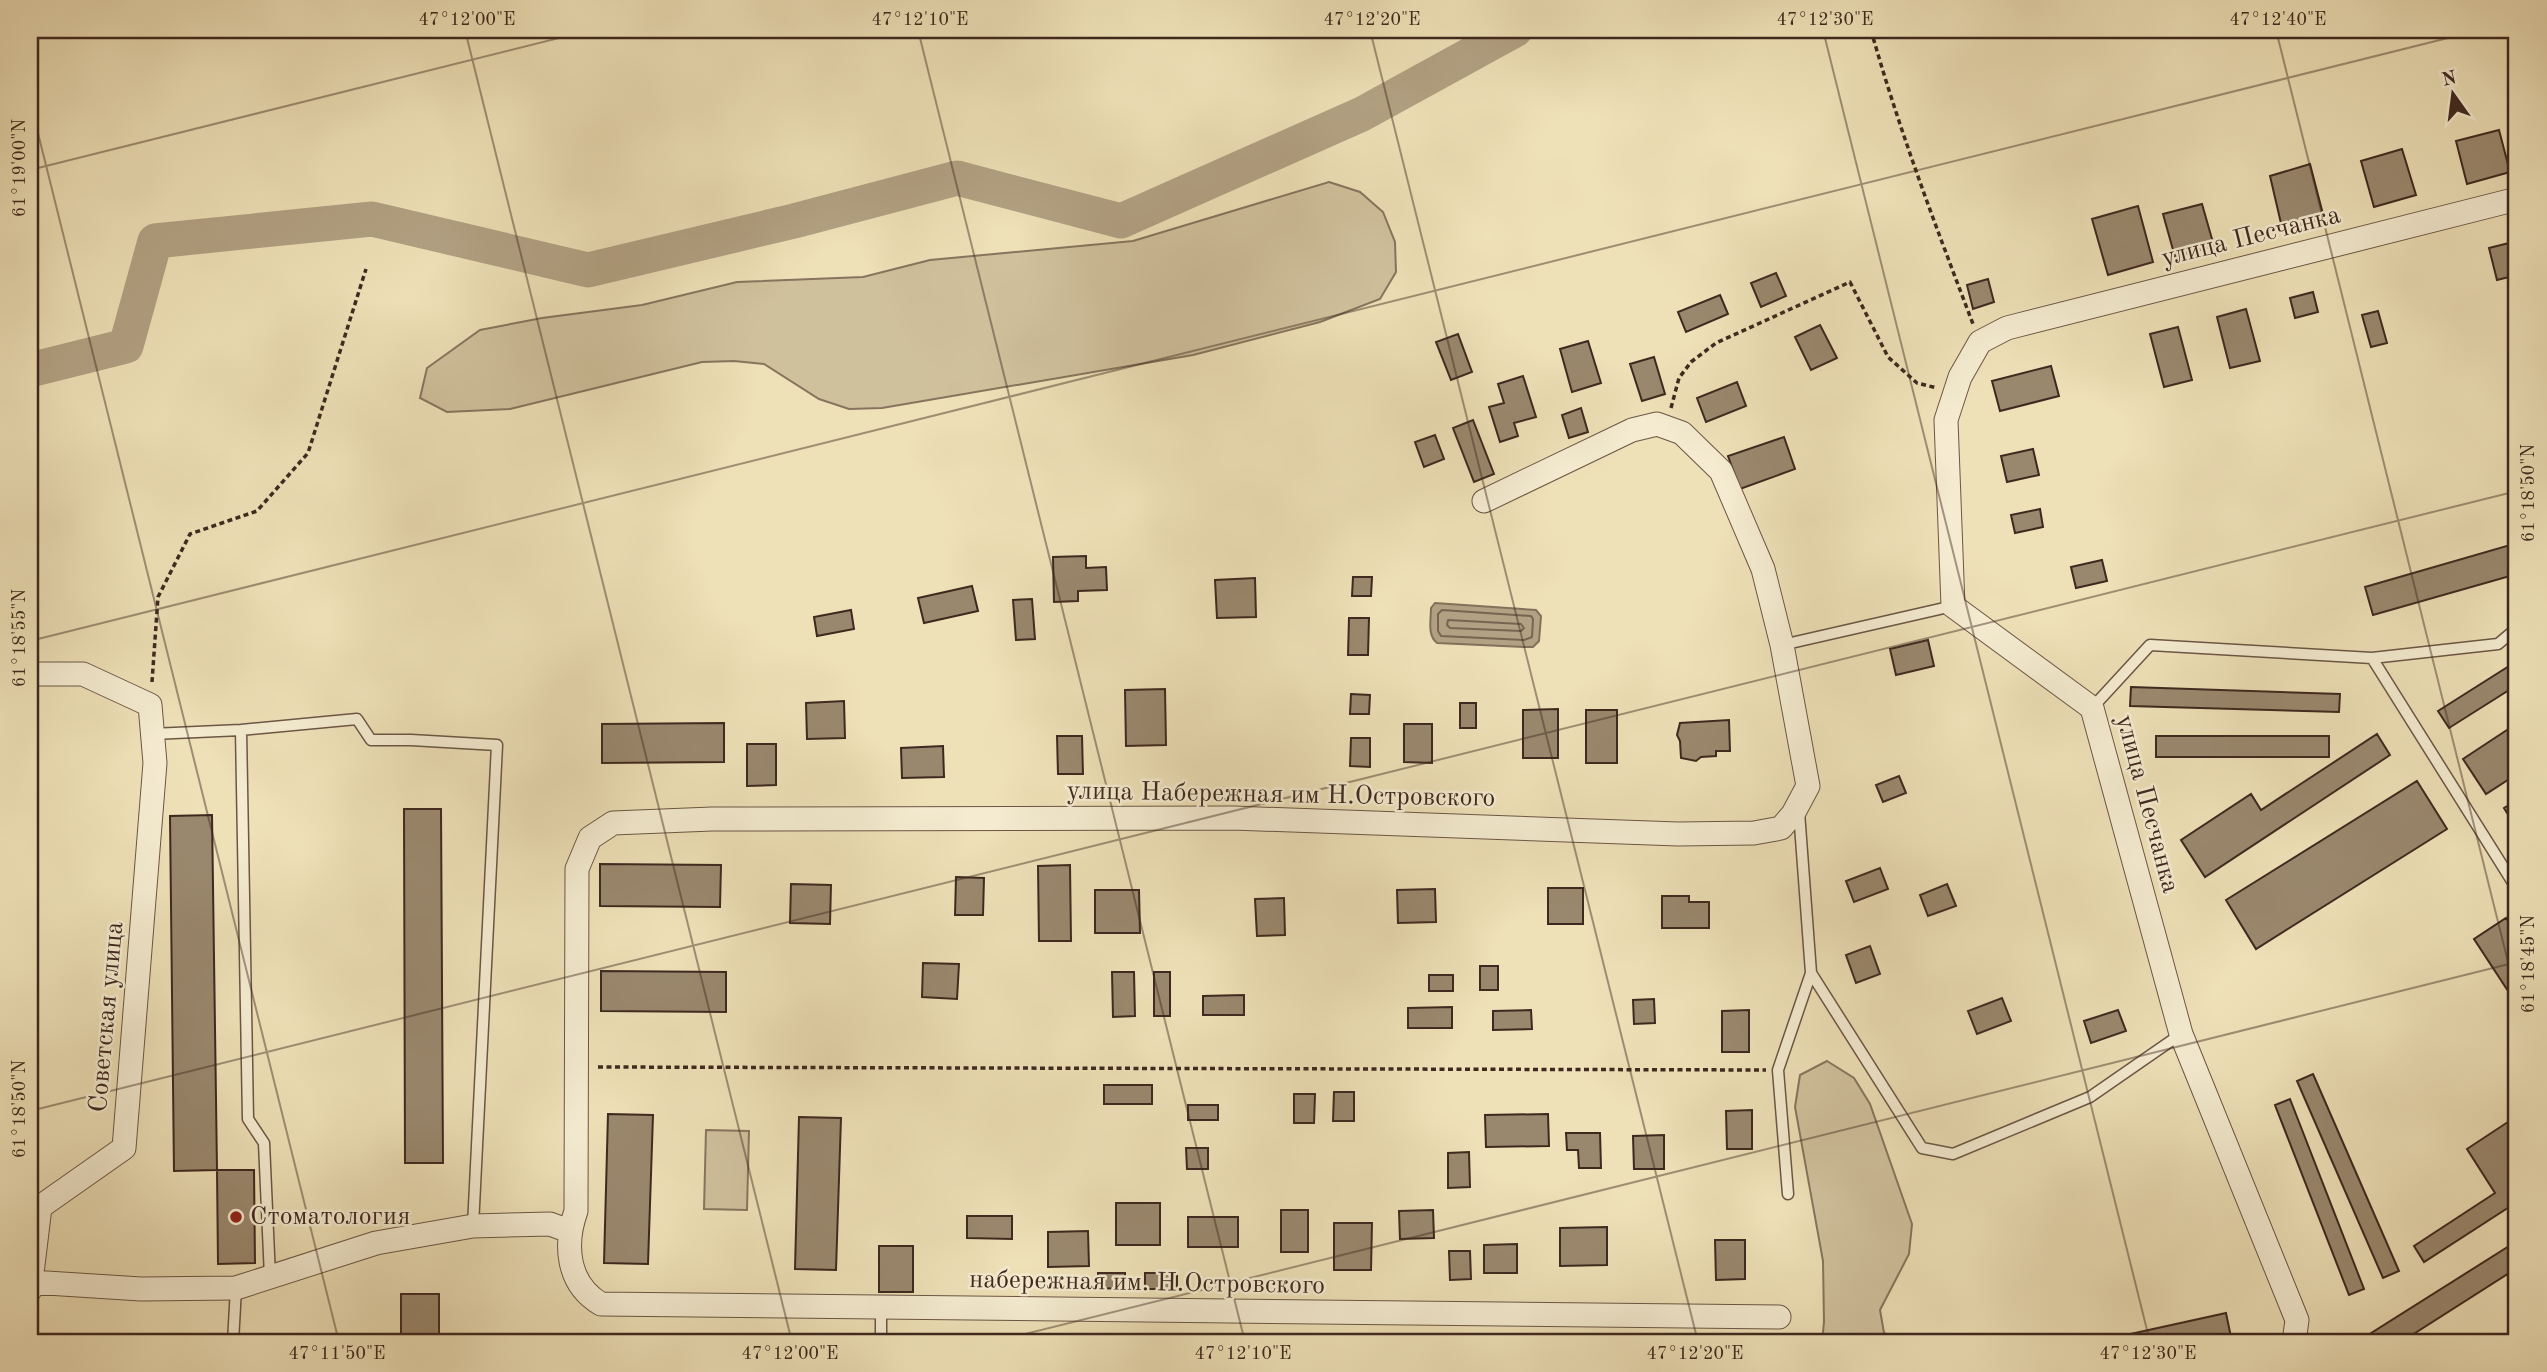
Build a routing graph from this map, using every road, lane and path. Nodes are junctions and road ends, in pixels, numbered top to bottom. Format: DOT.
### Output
graph roads {
  1 [pos="1871,30"];
  2 [pos="2517,198"];
  3 [pos="366,269"];
  4 [pos="1980,342"];
  5 [pos="1955,393"];
  6 [pos="1668,428"];
  7 [pos="1484,501"];
  8 [pos="1953,606"];
  9 [pos="2517,628"];
  10 [pos="1782,645"];
  11 [pos="2372,658"];
  12 [pos="30,674"];
  13 [pos="150,705"];
  14 [pos="2092,708"];
  15 [pos="241,730"];
  16 [pos="152,734"];
  17 [pos="1798,806"];
  18 [pos="590,838"];
  19 [pos="2517,889"];
  20 [pos="1811,973"];
  21 [pos="2181,1034"];
  22 [pos="578,1067"];
  23 [pos="1779,1070"];
  24 [pos="1788,1194"];
  25 [pos="35,1208"];
  26 [pos="474,1226"];
  27 [pos="569,1231"];
  28 [pos="270,1277"];
  29 [pos="31,1286"];
  30 [pos="236,1288"];
  31 [pos="881,1308"];
  32 [pos="1779,1317"];
  33 [pos="233,1342"];
  34 [pos="881,1342"];
  35 [pos="2294,1342"];
  1 -- 4 [label="path"];
  2 -- 4 [label="street, улица Песчанка"];
  3 -- 13 [label="path"];
  4 -- 5 [label="street"];
  5 -- 6 [label="path"];
  5 -- 8 [label="street"];
  6 -- 7 [label="street"];
  6 -- 10 [label="street"];
  8 -- 10 [label="lane"];
  8 -- 14 [label="street, улица Песчанка"];
  9 -- 11 [label="lane"];
  10 -- 17 [label="street"];
  11 -- 14 [label="lane"];
  11 -- 19 [label="lane"];
  12 -- 13 [label="street"];
  13 -- 16 [label="street, Советская улица"];
  14 -- 21 [label="street, улица Песчанка"];
  15 -- 16 [label="lane"];
  15 -- 26 [label="lane"];
  15 -- 28 [label="lane"];
  16 -- 25 [label="street, Советская улица"];
  17 -- 18 [label="street, улица Набережная им Н.Островского"];
  17 -- 20 [label="lane"];
  18 -- 22 [label="street, набережная им. Н.Островского"];
  20 -- 21 [label="lane"];
  20 -- 23 [label="lane"];
  21 -- 35 [label="street, улица Песчанка"];
  22 -- 23 [label="path"];
  22 -- 27 [label="street, набережная им. Н.Островского"];
  23 -- 24 [label="lane"];
  25 -- 29 [label="street, Советская улица"];
  26 -- 27 [label="street"];
  26 -- 28 [label="street"];
  27 -- 31 [label="street, набережная им. Н.Островского"];
  28 -- 30 [label="street"];
  29 -- 30 [label="street"];
  30 -- 33 [label="lane"];
  31 -- 32 [label="street, набережная им. Н.Островского"];
  31 -- 34 [label="lane"];
}
